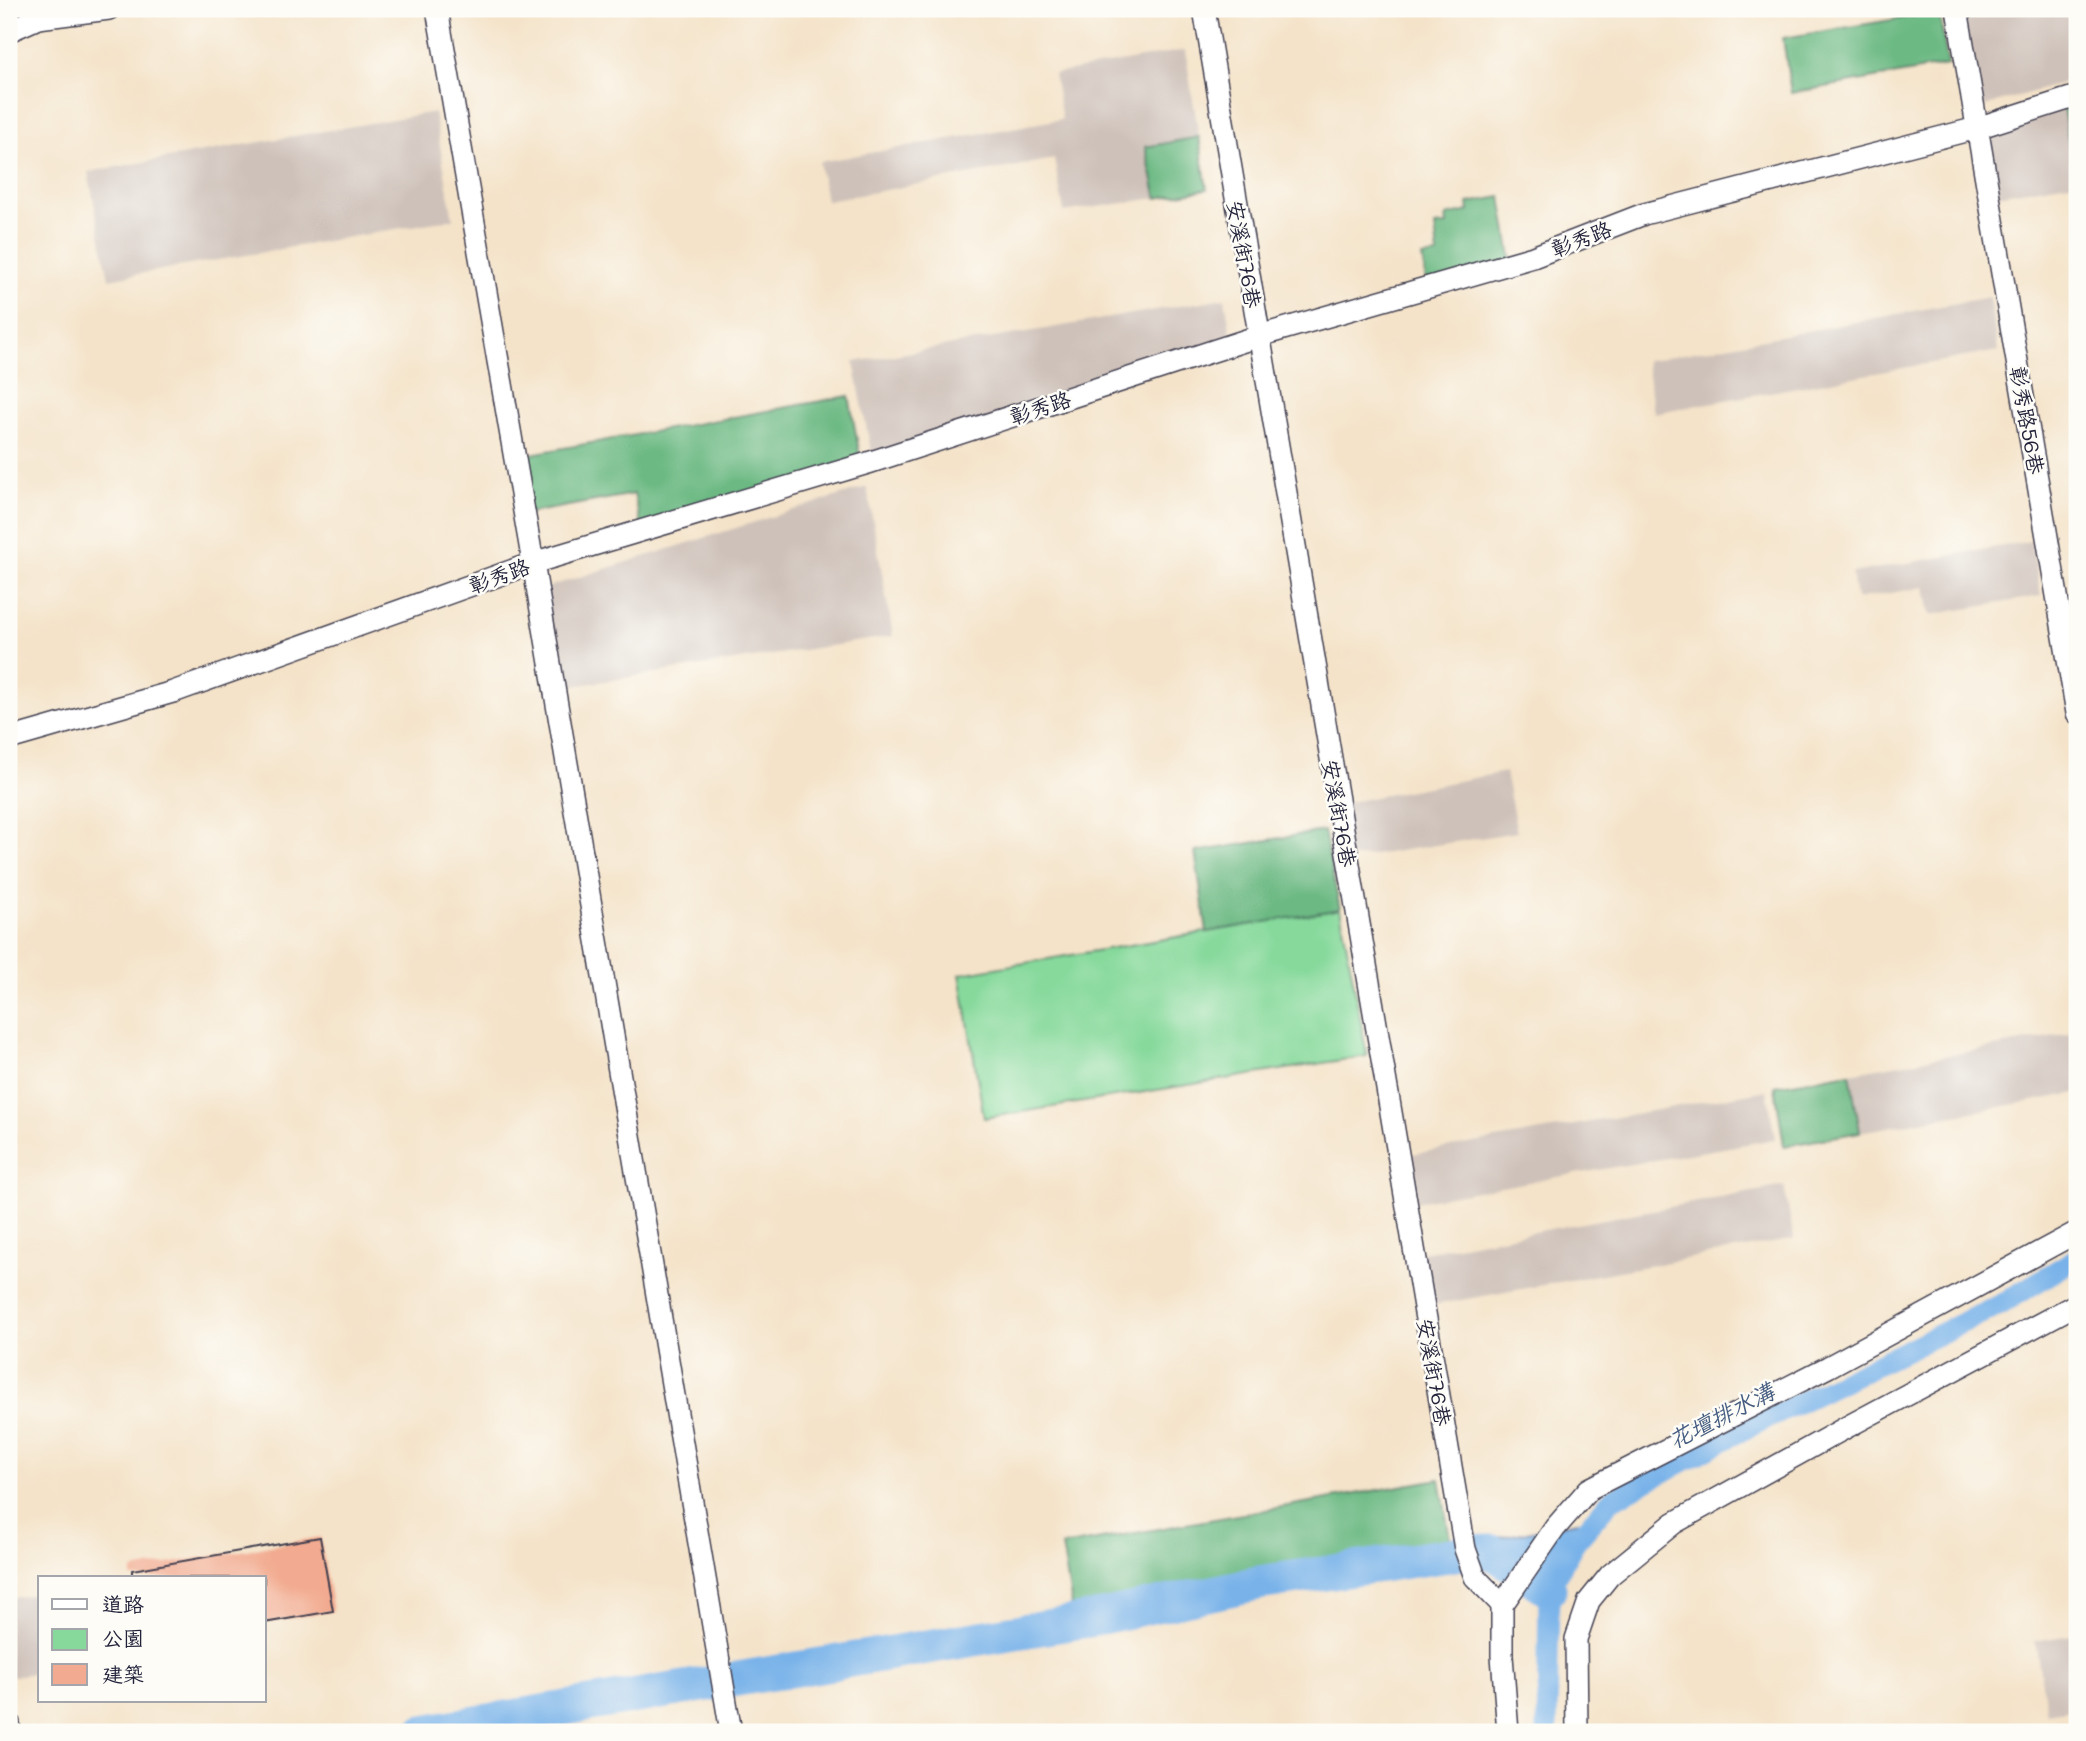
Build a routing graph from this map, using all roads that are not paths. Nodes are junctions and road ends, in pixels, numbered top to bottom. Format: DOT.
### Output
graph roads {
  1 [pos="109,9"];
  2 [pos="437,9"];
  3 [pos="1203,9"];
  4 [pos="1957,9"];
  5 [pos="69,12"];
  6 [pos="9,31"];
  7 [pos="2077,96"];
  8 [pos="1977,128"];
  9 [pos="1259,336"];
  10 [pos="533,563"];
  11 [pos="2077,713"];
  12 [pos="9,739"];
  13 [pos="2077,1232"];
  14 [pos="2077,1304"];
  15 [pos="1502,1605"];
  16 [pos="9,1723"];
  17 [pos="10,1732"];
  18 [pos="731,1732"];
  19 [pos="1508,1732"];
  20 [pos="1577,1732"];
  1 -- 5 [label="street"];
  2 -- 10 [label="street"];
  3 -- 9 [label="street, 安溪街76巷"];
  4 -- 8 [label="street, 彰秀路56巷"];
  5 -- 6 [label="street"];
  7 -- 8 [label="street, 彰秀路"];
  8 -- 9 [label="street, 彰秀路"];
  8 -- 11 [label="street, 彰秀路56巷"];
  9 -- 10 [label="street, 彰秀路"];
  9 -- 15 [label="street, 安溪街76巷"];
  10 -- 12 [label="street, 彰秀路"];
  10 -- 18 [label="street"];
  13 -- 15 [label="street"];
  14 -- 20 [label="street"];
  15 -- 19 [label="street"];
  16 -- 17 [label="street"];
}
